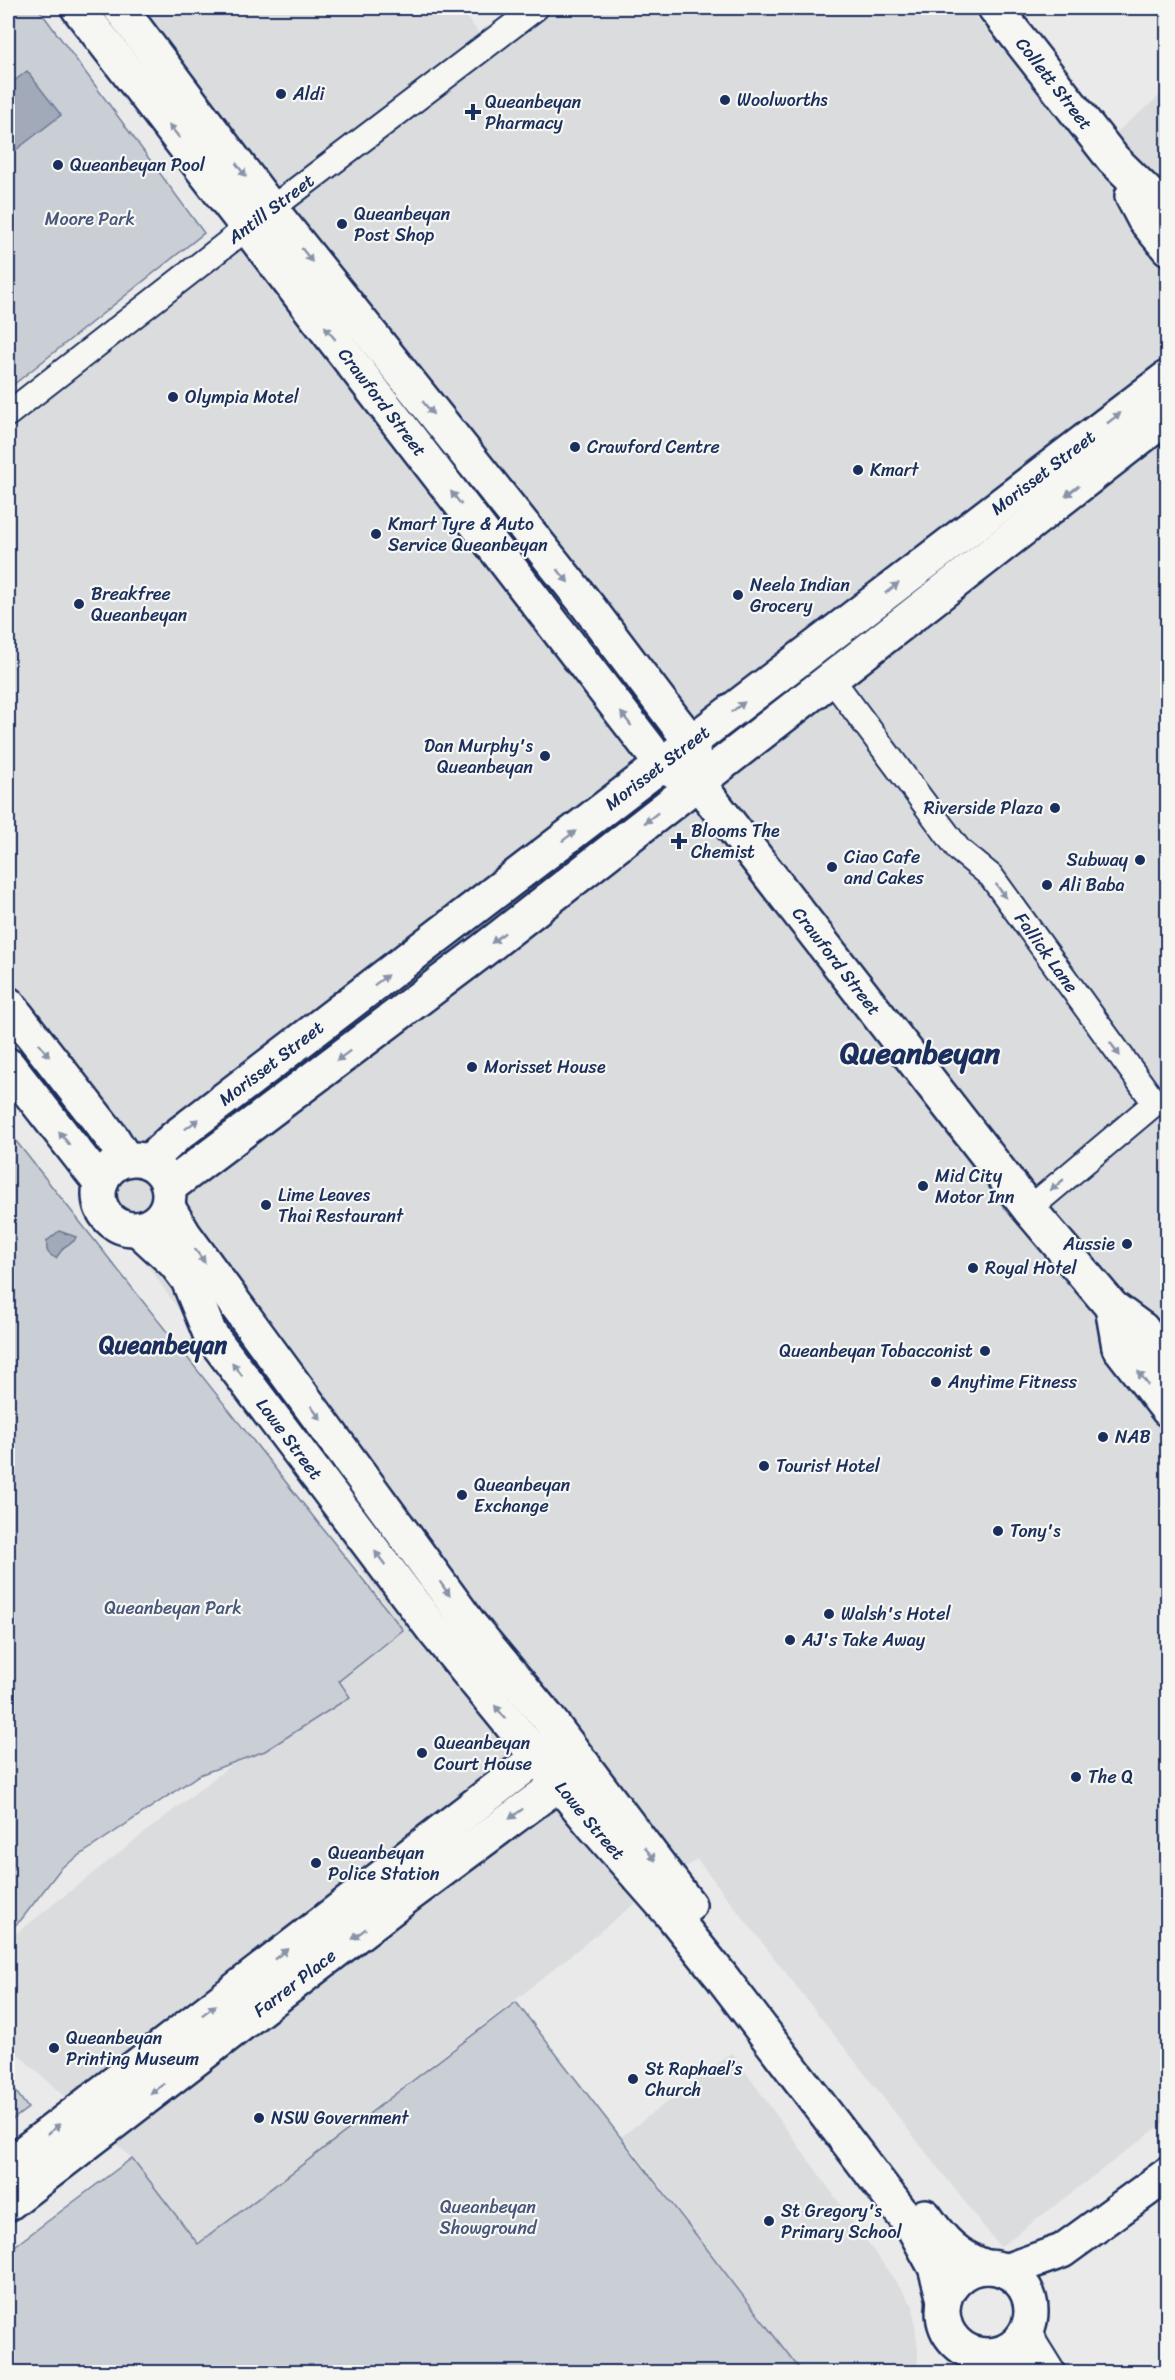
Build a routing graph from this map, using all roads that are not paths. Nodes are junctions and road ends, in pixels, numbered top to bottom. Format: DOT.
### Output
graph roads {
  1 [pos="78,8"];
  2 [pos="120,8"];
  3 [pos="536,8"];
  4 [pos="995,8"];
  5 [pos="1113,159"];
  6 [pos="1167,213"];
  7 [pos="259,218"];
  8 [pos="1167,248"];
  9 [pos="1167,376"];
  10 [pos="8,414"];
  11 [pos="1167,417"];
  12 [pos="831,678"];
  13 [pos="692,743"];
  14 [pos="662,765"];
  15 [pos="698,783"];
  16 [pos="8,1004"];
  17 [pos="8,1065"];
  18 [pos="137,1161"];
  19 [pos="100,1184"];
  20 [pos="168,1197"];
  21 [pos="1029,1209"];
  22 [pos="139,1230"];
  23 [pos="1130,1338"];
  24 [pos="1167,1362"];
  25 [pos="1167,1410"];
  26 [pos="550,1747"];
  27 [pos="571,1774"];
  28 [pos="244,2003"];
  29 [pos="8,2164"];
  30 [pos="1167,2174"];
  31 [pos="8,2204"];
  32 [pos="1062,2251"];
  33 [pos="995,2269"];
  34 [pos="944,2300"];
  35 [pos="1029,2311"];
  36 [pos="950,2335"];
  37 [pos="994,2359"];
  38 [pos="956,2373"];
  39 [pos="1034,2373"];
  40 [pos="1053,2373"];
  7 -- 1 [label="main road, Crawford Street, one-way"];
  2 -- 7 [label="main road, Crawford Street, one-way"];
  3 -- 7 [label="street, Antill Street"];
  4 -- 5 [label="main road, Collett Street"];
  5 -- 6 [label="main road, Collett Street"];
  5 -- 8 [label="main road, Collett Street"];
  7 -- 10 [label="street, Antill Street"];
  7 -- 13 [label="main road, Crawford Street, one-way"];
  14 -- 7 [label="main road, Crawford Street, one-way"];
  13 -- 9 [label="main road, Morisset Street, one-way"];
  11 -- 12 [label="main road, Morisset Street, one-way"];
  12 -- 15 [label="main road, Morisset Street"];
  12 -- 21 [label="street, Fallick Lane, one-way"];
  13 -- 14 [label="main road, Morisset Street"];
  13 -- 15 [label="main road, Crawford Street"];
  14 -- 15 [label="main road, Crawford Street"];
  18 -- 14 [label="main road, Morisset Street, one-way"];
  15 -- 20 [label="main road, Morisset Street, one-way"];
  15 -- 21 [label="main road, Crawford Street"];
  16 -- 18 [label="main road, one-way"];
  19 -- 17 [label="main road, one-way"];
  18 -- 19 [label="main road"];
  18 -- 20 [label="main road"];
  19 -- 22 [label="main road"];
  20 -- 22 [label="main road"];
  20 -- 26 [label="main road, Lowe Street, one-way"];
  21 -- 23 [label="main road, Crawford Street"];
  26 -- 22 [label="main road, Lowe Street, one-way"];
  23 -- 24 [label="main road, Crawford Street"];
  25 -- 23 [label="main road, Crawford Street, one-way"];
  26 -- 27 [label="main road, Lowe Street"];
  28 -- 26 [label="main road, Farrer Place, one-way"];
  27 -- 28 [label="main road, Farrer Place, one-way"];
  27 -- 33 [label="main road, Lowe Street, one-way"];
  27 -- 34 [label="main road, Lowe Street"];
  29 -- 28 [label="main road, Farrer Place, one-way"];
  28 -- 31 [label="main road, Farrer Place, one-way"];
  30 -- 32 [label="main road"];
  32 -- 33 [label="main road"];
  32 -- 35 [label="main road"];
  33 -- 34 [label="main road"];
  33 -- 35 [label="main road"];
  34 -- 36 [label="main road"];
  35 -- 37 [label="main road"];
  35 -- 40 [label="street"];
  36 -- 37 [label="main road"];
  36 -- 38 [label="main road"];
  37 -- 39 [label="street"];
}
